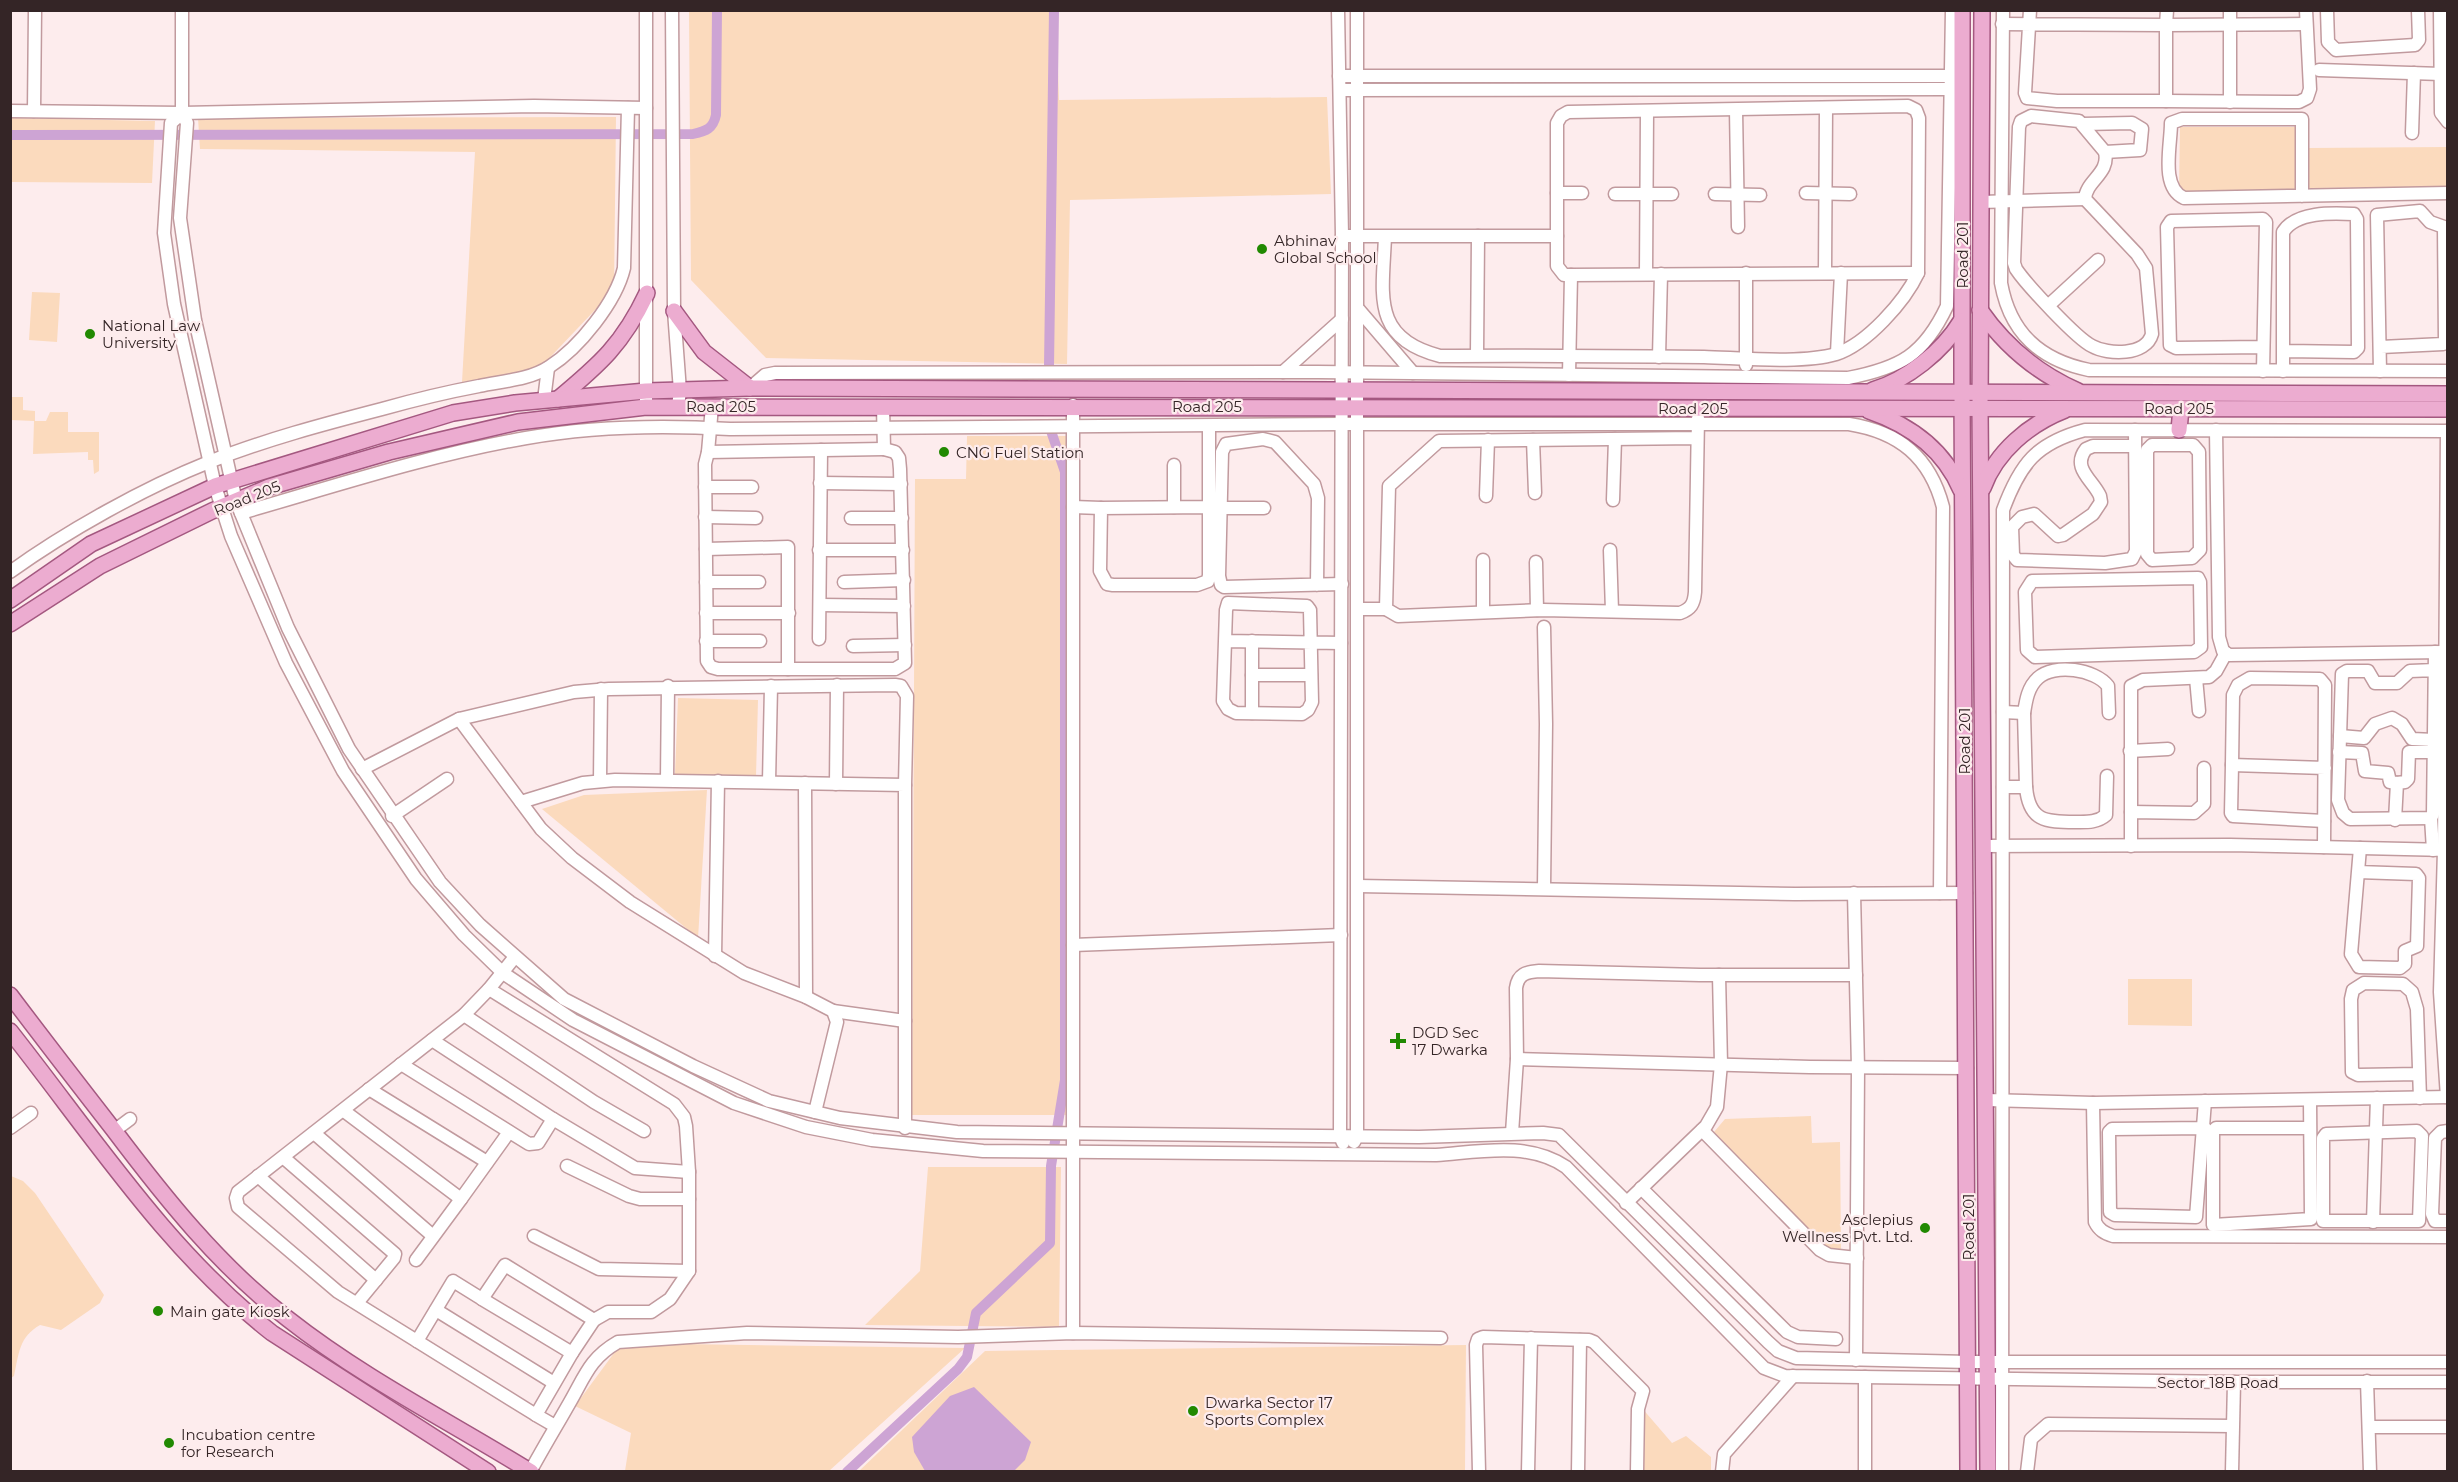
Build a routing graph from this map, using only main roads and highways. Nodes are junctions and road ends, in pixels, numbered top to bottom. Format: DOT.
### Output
graph roads {
  1 [pos="1962,10"];
  2 [pos="1982,10"];
  3 [pos="647,293"];
  4 [pos="1980,310"];
  5 [pos="674,311"];
  6 [pos="1962,319"];
  7 [pos="750,388"];
  8 [pos="2082,393"];
  9 [pos="2448,394"];
  10 [pos="551,400"];
  11 [pos="1860,400"];
  12 [pos="1980,400"];
  13 [pos="1962,401"];
  14 [pos="2071,408"];
  15 [pos="2181,408"];
  16 [pos="2440,409"];
  17 [pos="2179,430"];
  18 [pos="1963,493"];
  19 [pos="1980,495"];
  20 [pos="10,600"];
  21 [pos="10,624"];
  22 [pos="10,995"];
  23 [pos="10,1031"];
  24 [pos="531,1471"];
  25 [pos="488,1472"];
  26 [pos="1968,1472"];
  27 [pos="1988,1472"];
  1 -- 6 [label="main road, Road 201"];
  2 -- 4 [label="main road, Road 201"];
  3 -- 10 [label="main road"];
  4 -- 8 [label="main road"];
  4 -- 12 [label="main road, Road 201"];
  5 -- 7 [label="main road"];
  6 -- 11 [label="main road"];
  6 -- 13 [label="main road, Road 201"];
  7 -- 10 [label="main road, Road 205"];
  7 -- 11 [label="main road, Road 205"];
  8 -- 9 [label="main road, Road 205"];
  8 -- 12 [label="main road, Road 205"];
  10 -- 20 [label="main road, Road 205"];
  11 -- 13 [label="main road, Road 205"];
  11 -- 18 [label="main road"];
  11 -- 21 [label="main road, Road 205"];
  12 -- 13 [label="main road, Road 205"];
  12 -- 14 [label="main road, Road 205"];
  12 -- 19 [label="main road, Road 201"];
  13 -- 18 [label="main road, Road 201"];
  14 -- 15 [label="main road, Road 205"];
  14 -- 19 [label="main road"];
  15 -- 16 [label="main road, Road 205"];
  15 -- 17 [label="main road"];
  18 -- 26 [label="main road, Road 201"];
  19 -- 27 [label="main road, Road 201"];
  22 -- 24 [label="main road"];
  23 -- 25 [label="main road"];
}
